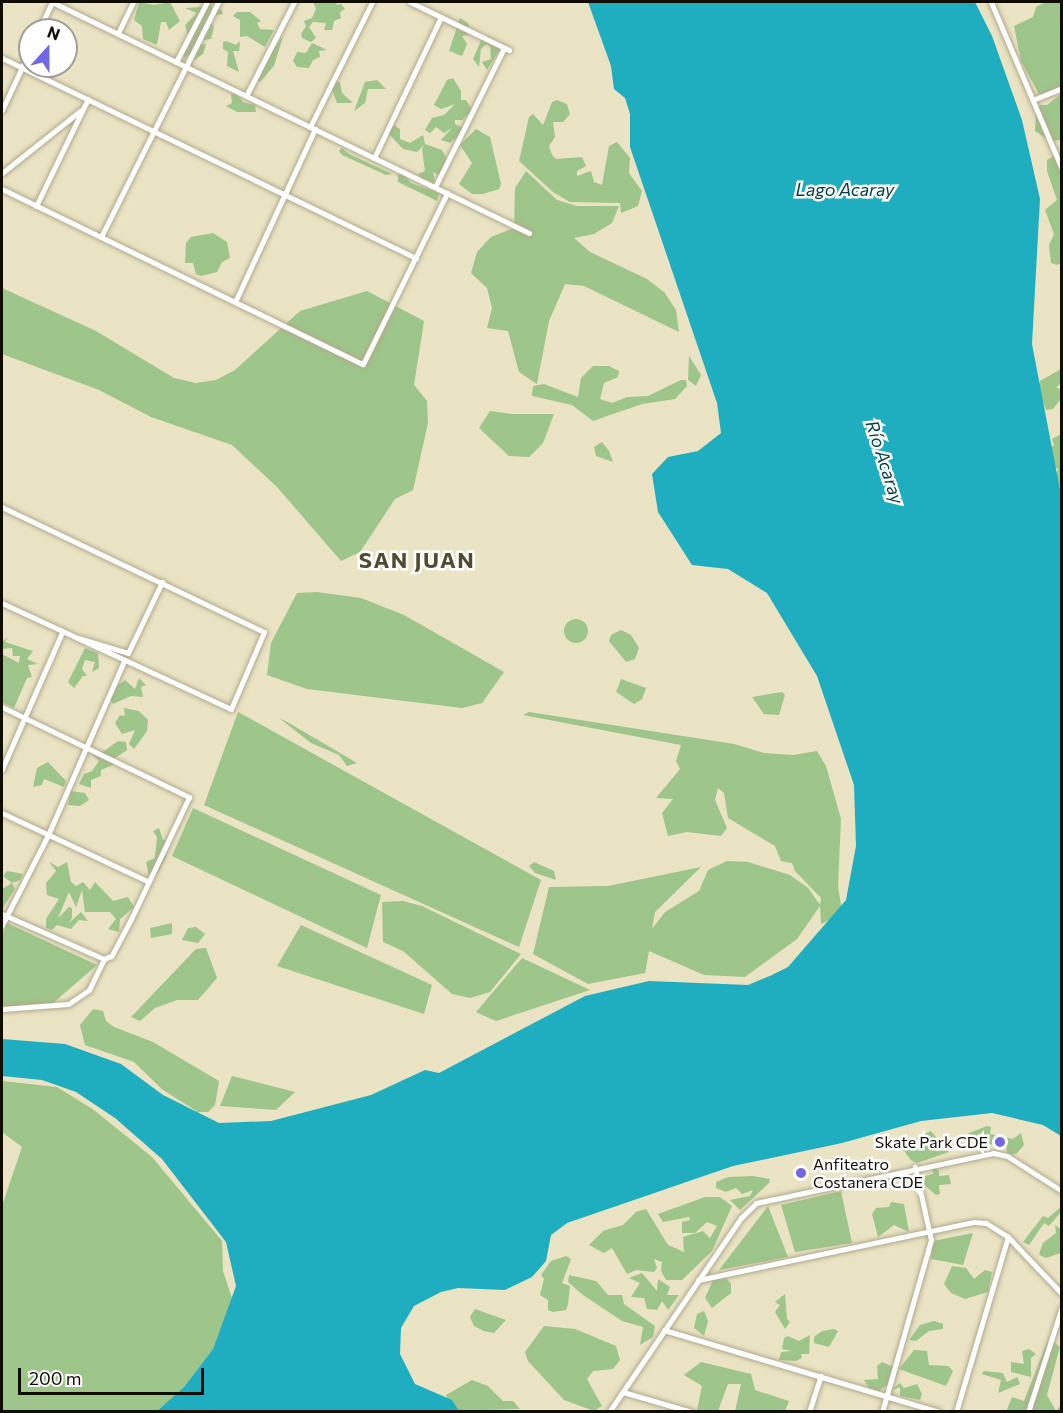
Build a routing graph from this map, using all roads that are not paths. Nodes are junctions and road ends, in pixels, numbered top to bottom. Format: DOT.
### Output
graph roads {
  1 [pos="52,2"];
  2 [pos="133,2"];
  3 [pos="207,2"];
  4 [pos="218,2"];
  5 [pos="294,2"];
  6 [pos="372,2"];
  7 [pos="410,2"];
  8 [pos="991,2"];
  9 [pos="441,17"];
  10 [pos="45,18"];
  11 [pos="118,33"];
  12 [pos="2,58"];
  13 [pos="176,62"];
  14 [pos="18,65"];
  15 [pos="186,67"];
  16 [pos="18,76"];
  17 [pos="45,78"];
  18 [pos="1062,88"];
  19 [pos="246,96"];
  20 [pos="88,99"];
  21 [pos="1035,99"];
  22 [pos="2,110"];
  23 [pos="82,110"];
  24 [pos="313,128"];
  25 [pos="154,131"];
  26 [pos="374,158"];
  27 [pos="1062,169"];
  28 [pos="2,173"];
  29 [pos="435,187"];
  30 [pos="2,189"];
  31 [pos="447,193"];
  32 [pos="285,195"];
  33 [pos="36,206"];
  34 [pos="530,233"];
  35 [pos="101,237"];
  36 [pos="416,258"];
  37 [pos="235,302"];
  38 [pos="2,507"];
  39 [pos="162,582"];
  40 [pos="2,603"];
  41 [pos="62,632"];
  42 [pos="77,639"];
  43 [pos="124,661"];
  44 [pos="2,707"];
  45 [pos="27,719"];
  46 [pos="87,748"];
  47 [pos="2,770"];
  48 [pos="2,813"];
  49 [pos="48,835"];
  50 [pos="149,882"];
  51 [pos="4,915"];
  52 [pos="2,925"];
  53 [pos="104,959"];
  54 [pos="2,1009"];
  55 [pos="915,1167"];
  56 [pos="1062,1191"];
  57 [pos="929,1233"];
  58 [pos="1008,1237"];
  59 [pos="698,1280"];
  60 [pos="1062,1294"];
  61 [pos="1062,1307"];
  62 [pos="664,1330"];
  63 [pos="821,1376"];
  64 [pos="623,1392"];
  65 [pos="887,1396"];
  66 [pos="609,1412"];
  67 [pos="692,1412"];
  68 [pos="809,1412"];
  69 [pos="882,1412"];
  70 [pos="939,1412"];
  71 [pos="956,1412"];
  72 [pos="1028,1412"];
  1 -- 10 [label="street"];
  1 -- 11 [label="street"];
  2 -- 11 [label="street"];
  3 -- 13 [label="street"];
  4 -- 15 [label="street"];
  5 -- 19 [label="street"];
  6 -- 24 [label="street"];
  7 -- 9 [label="street"];
  8 -- 21 [label="street"];
  9 -- 26 [label="street"];
  9 -- 29 [label="street"];
  11 -- 13 [label="street"];
  12 -- 14 [label="street"];
  13 -- 15 [label="street"];
  15 -- 19 [label="street"];
  15 -- 25 [label="street"];
  16 -- 22 [label="street"];
  17 -- 20 [label="street"];
  18 -- 21 [label="street"];
  19 -- 24 [label="street"];
  20 -- 23 [label="street"];
  20 -- 25 [label="street"];
  21 -- 27 [label="street"];
  23 -- 28 [label="street"];
  23 -- 33 [label="street"];
  24 -- 26 [label="street"];
  24 -- 32 [label="street"];
  25 -- 32 [label="street"];
  25 -- 35 [label="street"];
  26 -- 29 [label="street"];
  29 -- 31 [label="street"];
  30 -- 33 [label="street"];
  31 -- 34 [label="street"];
  31 -- 36 [label="street"];
  32 -- 36 [label="street"];
  32 -- 37 [label="street"];
  33 -- 35 [label="street"];
  35 -- 37 [label="street"];
  36 -- 37 [label="street"];
  38 -- 39 [label="street"];
  39 -- 42 [label="street"];
  39 -- 43 [label="street"];
  40 -- 41 [label="street"];
  41 -- 42 [label="street"];
  41 -- 45 [label="street"];
  42 -- 43 [label="street"];
  43 -- 46 [label="street"];
  44 -- 45 [label="street"];
  45 -- 46 [label="street"];
  45 -- 47 [label="street"];
  46 -- 49 [label="street"];
  46 -- 50 [label="street"];
  48 -- 49 [label="street"];
  49 -- 50 [label="street"];
  49 -- 51 [label="street"];
  50 -- 53 [label="street"];
  51 -- 52 [label="street"];
  51 -- 53 [label="street"];
  53 -- 54 [label="street"];
  55 -- 56 [label="street"];
  55 -- 57 [label="street"];
  55 -- 59 [label="street"];
  57 -- 58 [label="street"];
  57 -- 59 [label="street"];
  57 -- 65 [label="street"];
  58 -- 60 [label="street"];
  58 -- 71 [label="street"];
  59 -- 62 [label="street"];
  61 -- 72 [label="street"];
  62 -- 63 [label="street"];
  62 -- 64 [label="street"];
  63 -- 65 [label="street"];
  63 -- 68 [label="street"];
  64 -- 66 [label="street"];
  64 -- 67 [label="street"];
  65 -- 69 [label="street"];
  65 -- 70 [label="street"];
}
